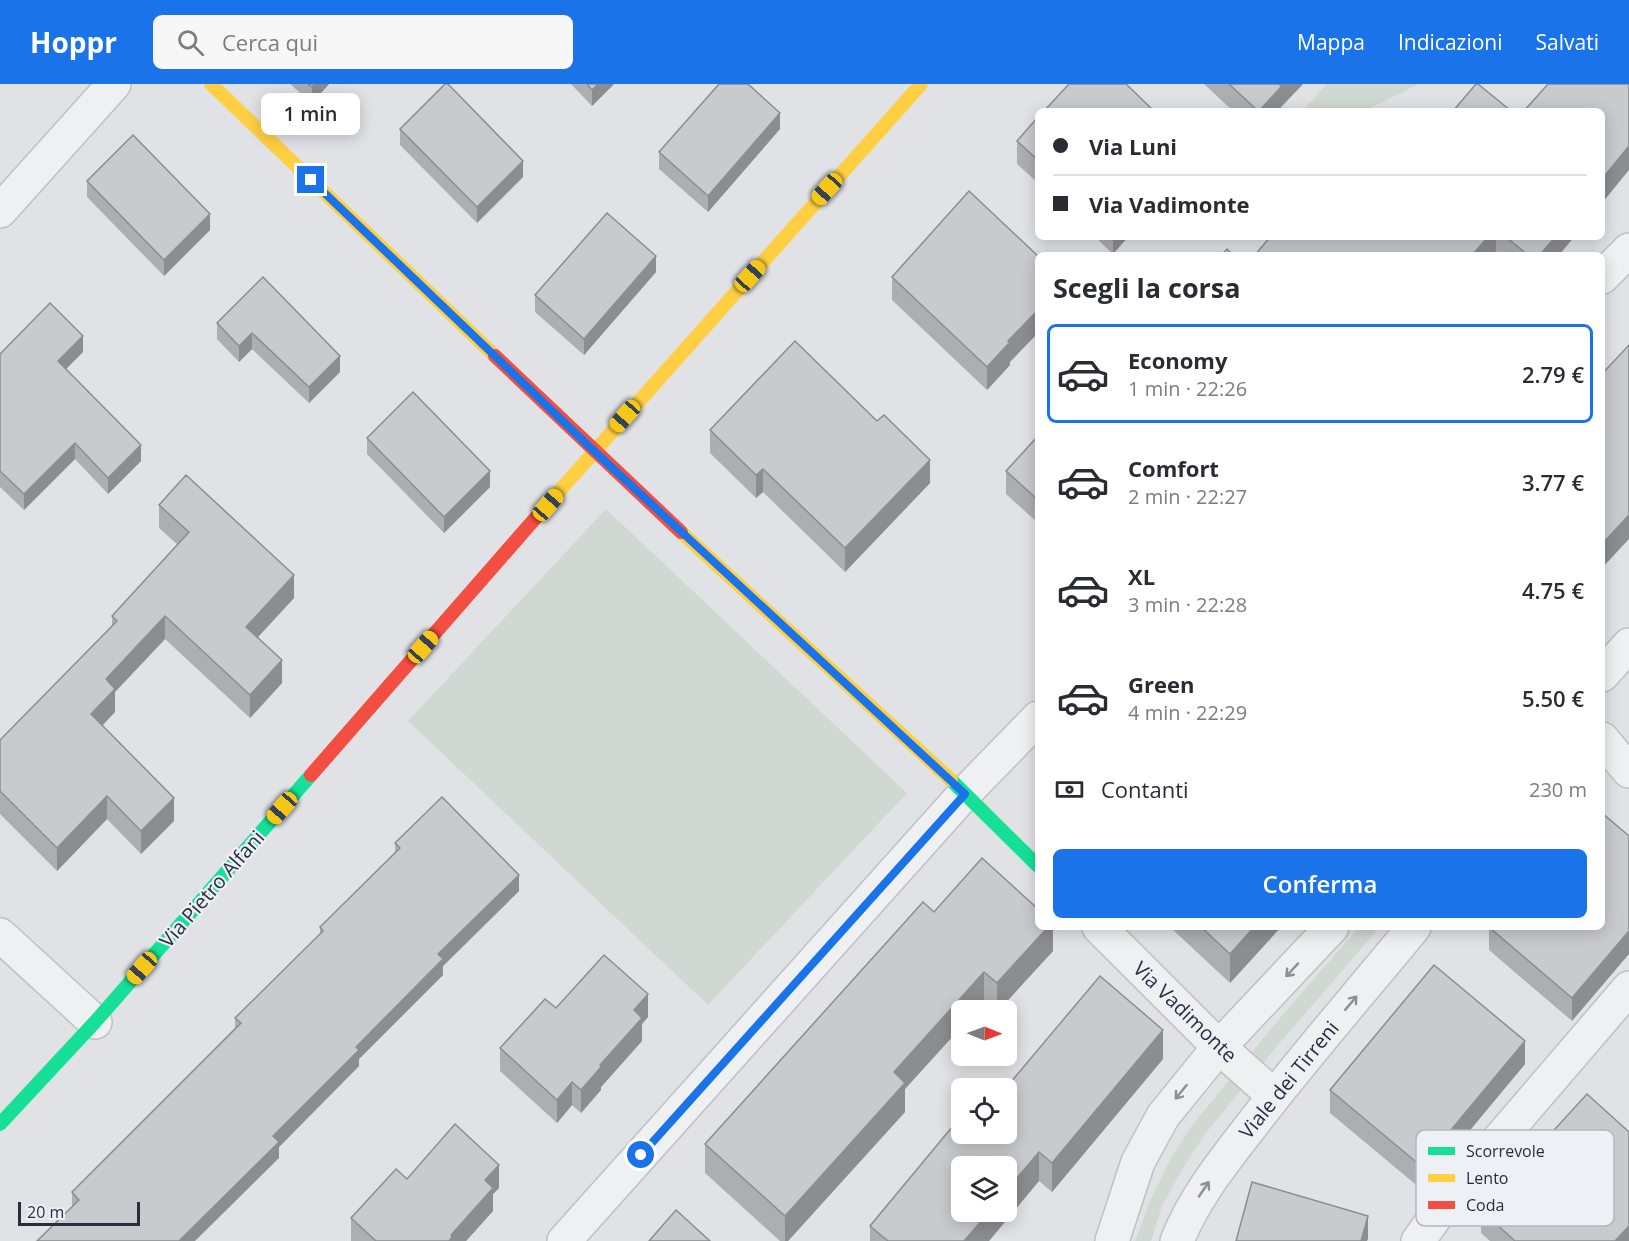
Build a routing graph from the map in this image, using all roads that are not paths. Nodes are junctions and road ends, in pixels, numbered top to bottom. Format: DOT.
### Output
graph roads {
  1 [pos="114,84"];
  2 [pos="211,84"];
  3 [pos="921,84"];
  4 [pos="0,211"];
  5 [pos="1629,250"];
  6 [pos="1605,274"];
  7 [pos="594,451"];
  8 [pos="1629,645"];
  9 [pos="1605,672"];
  10 [pos="1035,721"];
  11 [pos="1605,743"];
  12 [pos="1629,771"];
  13 [pos="965,794"];
  14 [pos="1035,864"];
  15 [pos="1102,930"];
  16 [pos="1329,930"];
  17 [pos="1412,930"];
  18 [pos="0,935"];
  19 [pos="1629,988"];
  20 [pos="95,1022"];
  21 [pos="1219,1047"];
  22 [pos="1274,1096"];
  23 [pos="0,1124"];
  24 [pos="1507,1130"];
  25 [pos="1429,1226"];
  26 [pos="564,1241"];
  27 [pos="1112,1241"];
  28 [pos="1178,1241"];
  29 [pos="1418,1241"];
  1 -- 4 [label="street"];
  2 -- 7 [label="street"];
  3 -- 7 [label="street, Via Pietro Alfani"];
  5 -- 6 [label="street"];
  7 -- 13 [label="street"];
  7 -- 20 [label="street, Via Pietro Alfani"];
  8 -- 9 [label="street"];
  10 -- 13 [label="street"];
  11 -- 12 [label="street"];
  13 -- 14 [label="street"];
  13 -- 26 [label="street"];
  15 -- 21 [label="street, Via Vadimonte"];
  16 -- 21 [label="street, one-way"];
  22 -- 17 [label="street, Viale dei Tirreni, one-way"];
  18 -- 20 [label="street"];
  19 -- 24 [label="street"];
  20 -- 23 [label="street, Via Pietro Alfani"];
  21 -- 22 [label="street, Via Vadimonte"];
  21 -- 27 [label="street, one-way"];
  28 -- 22 [label="street, Viale dei Tirreni, one-way"];
  25 -- 29 [label="street"];
}
